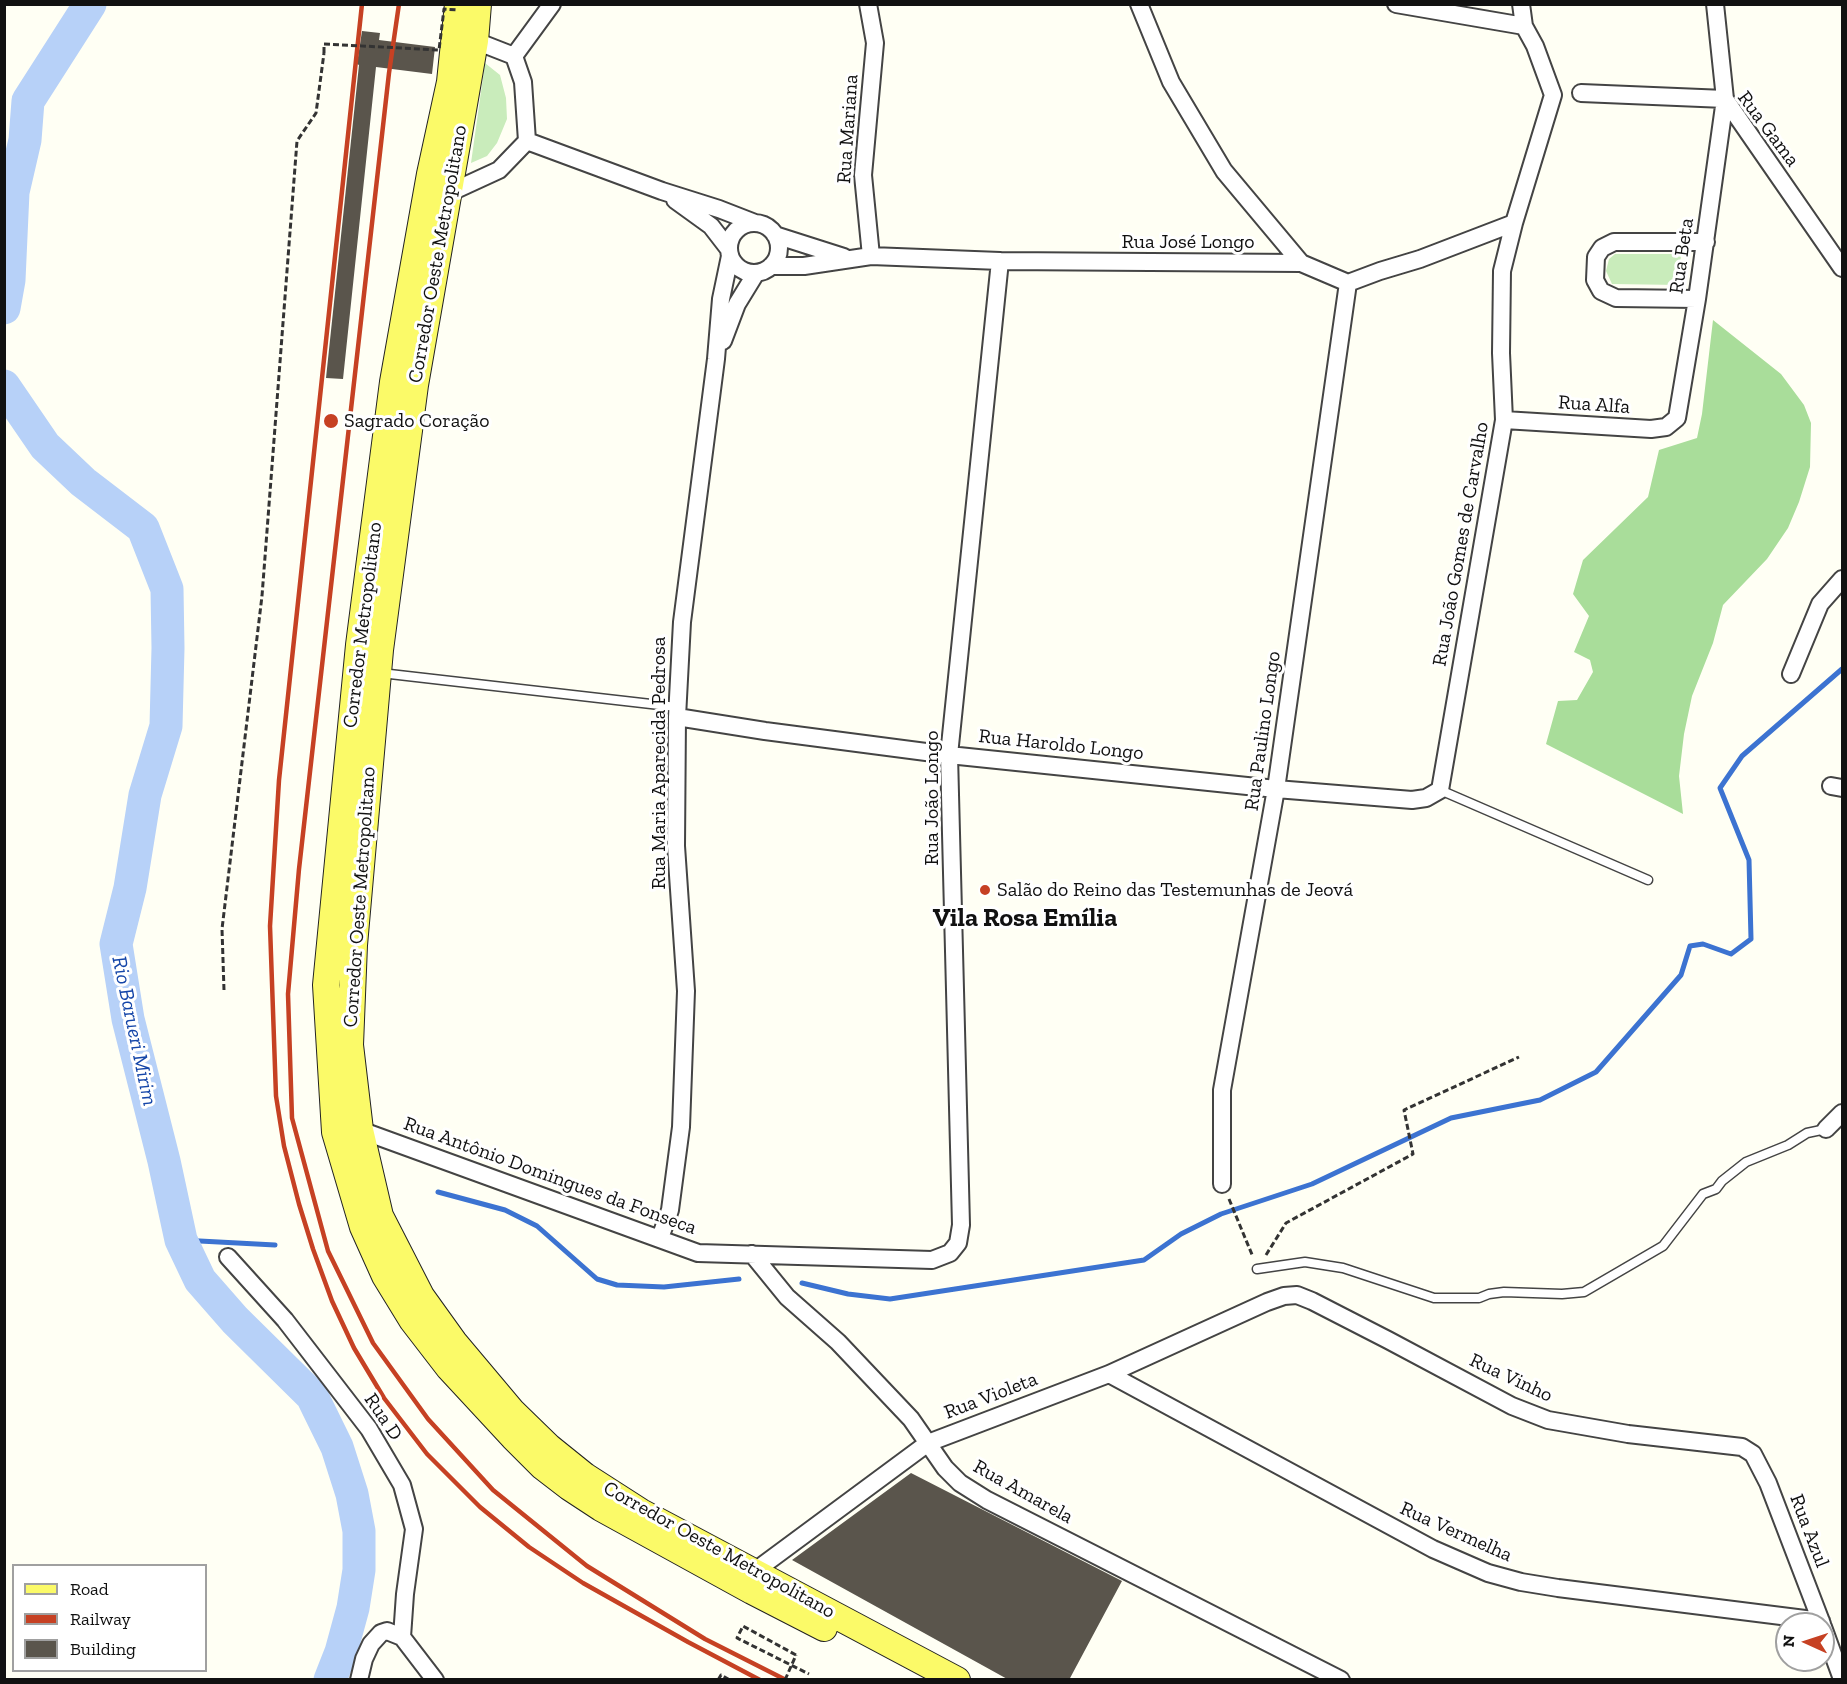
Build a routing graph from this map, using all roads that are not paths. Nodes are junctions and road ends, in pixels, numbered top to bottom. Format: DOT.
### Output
graph roads {
  1 [pos="552,4"];
  2 [pos="868,4"];
  3 [pos="1139,4"];
  4 [pos="1396,4"];
  5 [pos="1521,4"];
  6 [pos="1715,4"];
  7 [pos="465,19"];
  8 [pos="1524,26"];
  9 [pos="514,56"];
  10 [pos="1581,93"];
  11 [pos="1725,99"];
  12 [pos="527,141"];
  13 [pos="435,150"];
  14 [pos="662,191"];
  15 [pos="449,193"];
  16 [pos="755,223"];
  17 [pos="1514,223"];
  18 [pos="775,235"];
  19 [pos="1706,242"];
  20 [pos="729,252"];
  21 [pos="871,256"];
  22 [pos="848,258"];
  23 [pos="1000,261"];
  24 [pos="1301,263"];
  25 [pos="1842,268"];
  26 [pos="764,270"];
  27 [pos="1348,283"];
  28 [pos="1697,299"];
  29 [pos="716,359"];
  30 [pos="1677,418"];
  31 [pos="1504,420"];
  32 [pos="1842,579"];
  33 [pos="378,672"];
  34 [pos="1791,674"];
  35 [pos="677,712"];
  36 [pos="949,754"];
  37 [pos="1276,789"];
  38 [pos="1440,790"];
  39 [pos="1648,880"];
  40 [pos="326,995"];
  41 [pos="1842,1113"];
  42 [pos="1826,1129"];
  43 [pos="360,1130"];
  44 [pos="1222,1184"];
  45 [pos="660,1238"];
  46 [pos="752,1254"];
  47 [pos="228,1257"];
  48 [pos="942,1258"];
  49 [pos="1257,1269"];
  50 [pos="1267,1302"];
  51 [pos="1109,1374"];
  52 [pos="928,1443"];
  53 [pos="1754,1454"];
  54 [pos="755,1571"];
  55 [pos="1817,1612"];
  56 [pos="1775,1618"];
  57 [pos="402,1636"];
  58 [pos="1835,1660"];
  59 [pos="1842,1679"];
  60 [pos="359,1680"];
  61 [pos="435,1680"];
  62 [pos="925,1680"];
  63 [pos="957,1680"];
  64 [pos="1341,1680"];
  1 -- 9 [label="street"];
  2 -- 21 [label="street, Rua Mariana"];
  3 -- 24 [label="street"];
  4 -- 8 [label="street"];
  5 -- 8 [label="street"];
  6 -- 11 [label="street, Rua Beta"];
  7 -- 9 [label="street"];
  7 -- 13 [label="main road, Corredor Metropolitano"];
  7 -- 15 [label="main road, Corredor Oeste Metropolitano"];
  8 -- 17 [label="street, Rua João Gomes de Carvalho"];
  9 -- 12 [label="street"];
  10 -- 11 [label="street, Rua Gama"];
  11 -- 19 [label="street, Rua Beta"];
  11 -- 25 [label="street, Rua Gama"];
  12 -- 14 [label="street, Rua José Longo"];
  12 -- 15 [label="street"];
  13 -- 15 [label="main road"];
  13 -- 40 [label="main road, Corredor Metropolitano"];
  14 -- 16 [label="street, Rua José Longo"];
  14 -- 20 [label="street, Rua José Longo"];
  15 -- 33 [label="main road, Corredor Oeste Metropolitano"];
  16 -- 18 [label="street, Rua José Longo"];
  16 -- 20 [label="street"];
  17 -- 27 [label="street"];
  17 -- 31 [label="street, Rua João Gomes de Carvalho"];
  18 -- 22 [label="street, Rua José Longo"];
  18 -- 26 [label="street"];
  19 -- 28 [label="street, Rua Beta"];
  19 -- 28 [label="street"];
  20 -- 26 [label="street, Rua José Longo"];
  20 -- 29 [label="street, Rua Maria Aparecida Pedrosa"];
  21 -- 22 [label="street, Rua José Longo"];
  21 -- 23 [label="street, Rua José Longo"];
  22 -- 26 [label="street, Rua José Longo"];
  23 -- 24 [label="street, Rua José Longo"];
  23 -- 36 [label="street, Rua João Longo"];
  24 -- 27 [label="street, Rua José Longo"];
  26 -- 29 [label="street, Rua Maria Aparecida Pedrosa"];
  27 -- 37 [label="street, Rua Paulino Longo"];
  28 -- 30 [label="street, Rua Beta"];
  29 -- 35 [label="street, Rua Maria Aparecida Pedrosa"];
  30 -- 31 [label="street, Rua Alfa"];
  31 -- 38 [label="street, Rua João Gomes de Carvalho"];
  32 -- 34 [label="street"];
  33 -- 35 [label="lane"];
  33 -- 43 [label="main road, Corredor Oeste Metropolitano"];
  35 -- 36 [label="street, Rua Haroldo Longo"];
  35 -- 45 [label="street, Rua Maria Aparecida Pedrosa"];
  36 -- 37 [label="street, Rua Haroldo Longo"];
  36 -- 48 [label="street, Rua João Longo"];
  37 -- 38 [label="street, Rua Haroldo Longo"];
  37 -- 44 [label="street, Rua Paulino Longo"];
  38 -- 39 [label="lane"];
  40 -- 43 [label="main road"];
  40 -- 62 [label="main road, Corredor Metropolitano"];
  41 -- 42 [label="street"];
  42 -- 49 [label="lane"];
  43 -- 45 [label="street, Rua Antônio Domingues da Fonseca"];
  43 -- 54 [label="main road, Corredor Oeste Metropolitano"];
  45 -- 46 [label="street, Rua Antônio Domingues da Fonseca"];
  46 -- 48 [label="street, Rua Antônio Domingues da Fonseca"];
  46 -- 52 [label="street, Rua Amarela"];
  47 -- 57 [label="street, Rua D"];
  50 -- 51 [label="street, Rua Violeta"];
  50 -- 53 [label="street, Rua Vinho"];
  51 -- 52 [label="street, Rua Violeta"];
  51 -- 56 [label="street, Rua Vermelha"];
  52 -- 54 [label="street, Rua Violeta"];
  52 -- 64 [label="street, Rua Amarela"];
  53 -- 55 [label="street, Rua Azul"];
  54 -- 63 [label="main road, Corredor Oeste Metropolitano"];
  57 -- 60 [label="street"];
  57 -- 61 [label="street"];
  58 -- 59 [label="street, Rua Azul"];
}
